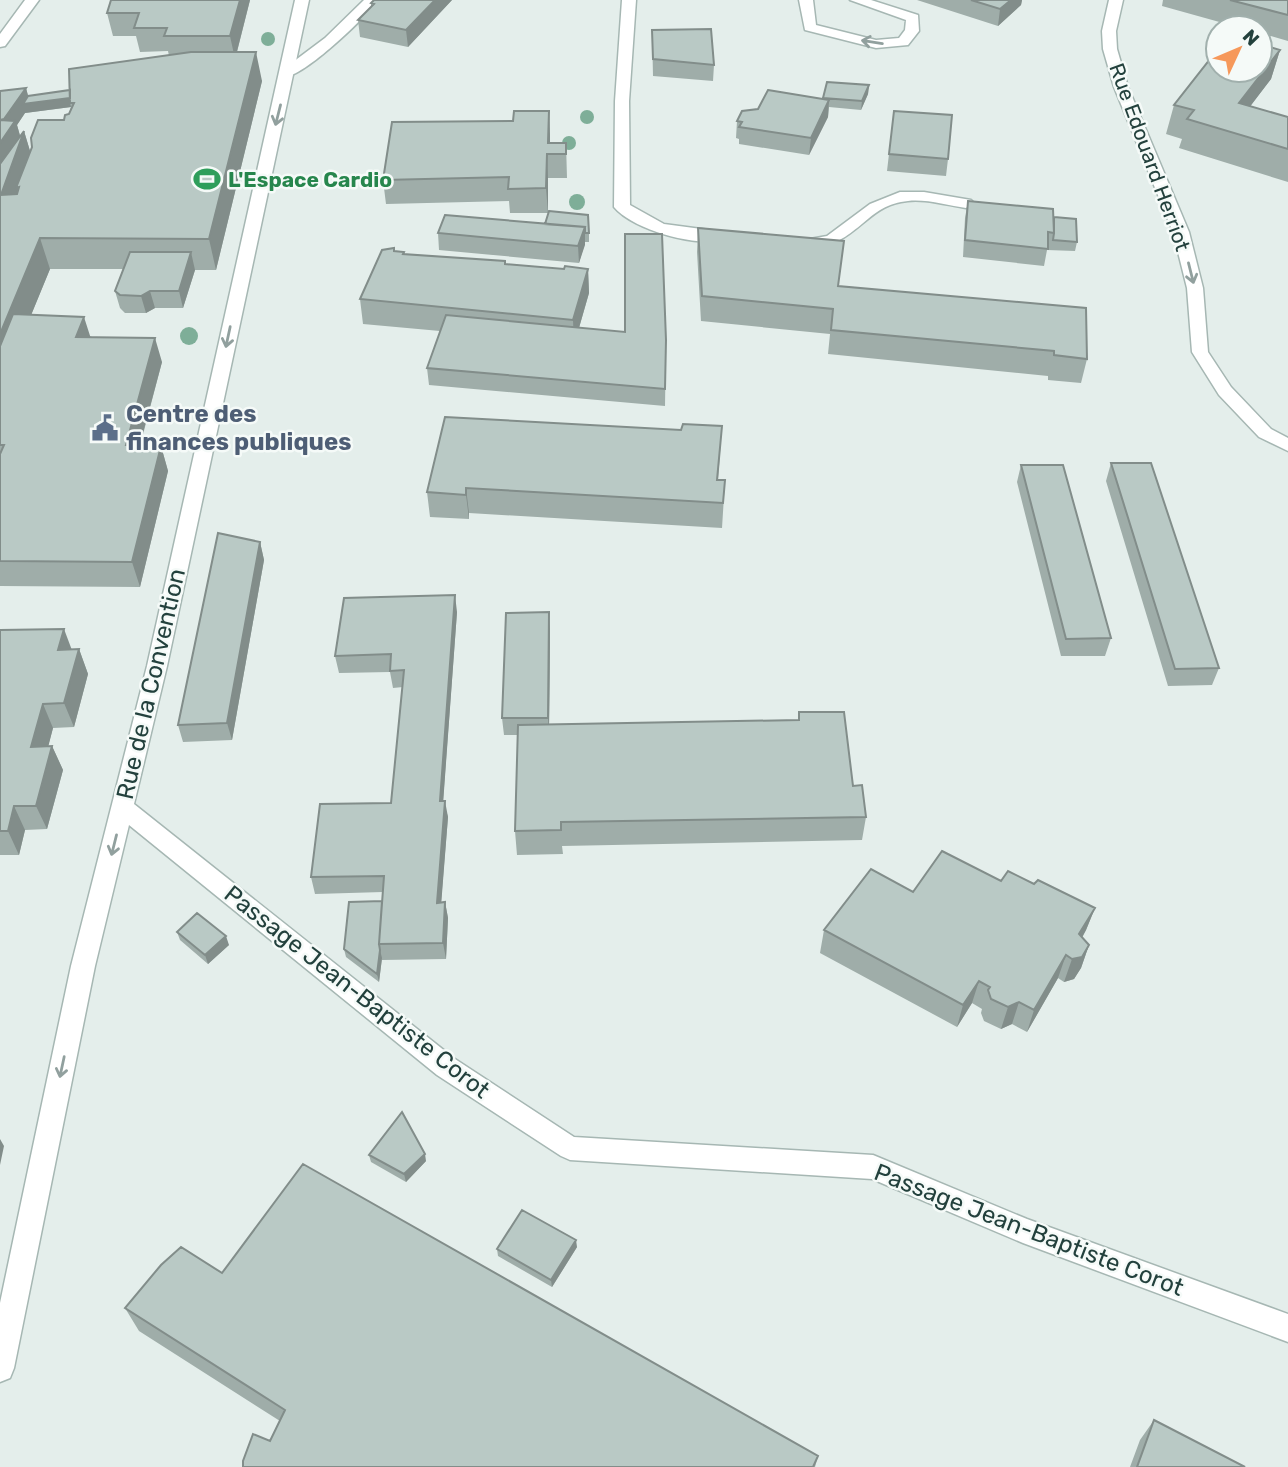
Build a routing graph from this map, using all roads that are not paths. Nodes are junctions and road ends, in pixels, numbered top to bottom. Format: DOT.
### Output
graph roads {
  1 [pos="32,0"];
  2 [pos="302,0"];
  3 [pos="372,0"];
  4 [pos="629,0"];
  5 [pos="806,0"];
  6 [pos="857,0"];
  7 [pos="1116,0"];
  8 [pos="0,43"];
  9 [pos="286,74"];
  10 [pos="966,203"];
  11 [pos="735,238"];
  12 [pos="787,243"];
  13 [pos="1288,446"];
  14 [pos="123,808"];
  15 [pos="1288,1328"];
  16 [pos="0,1368"];
  1 -- 8 [label="street"];
  2 -- 9 [label="street, Rue de la Convention"];
  3 -- 9 [label="street"];
  4 -- 11 [label="street"];
  6 -- 5 [label="street, one-way"];
  7 -- 13 [label="street, Rue Edouard Herriot, one-way"];
  9 -- 14 [label="street, Rue de la Convention, one-way"];
  10 -- 12 [label="street"];
  14 -- 15 [label="street, Passage Jean-Baptiste Corot"];
  14 -- 16 [label="street, Rue de la Convention, one-way"];
}
